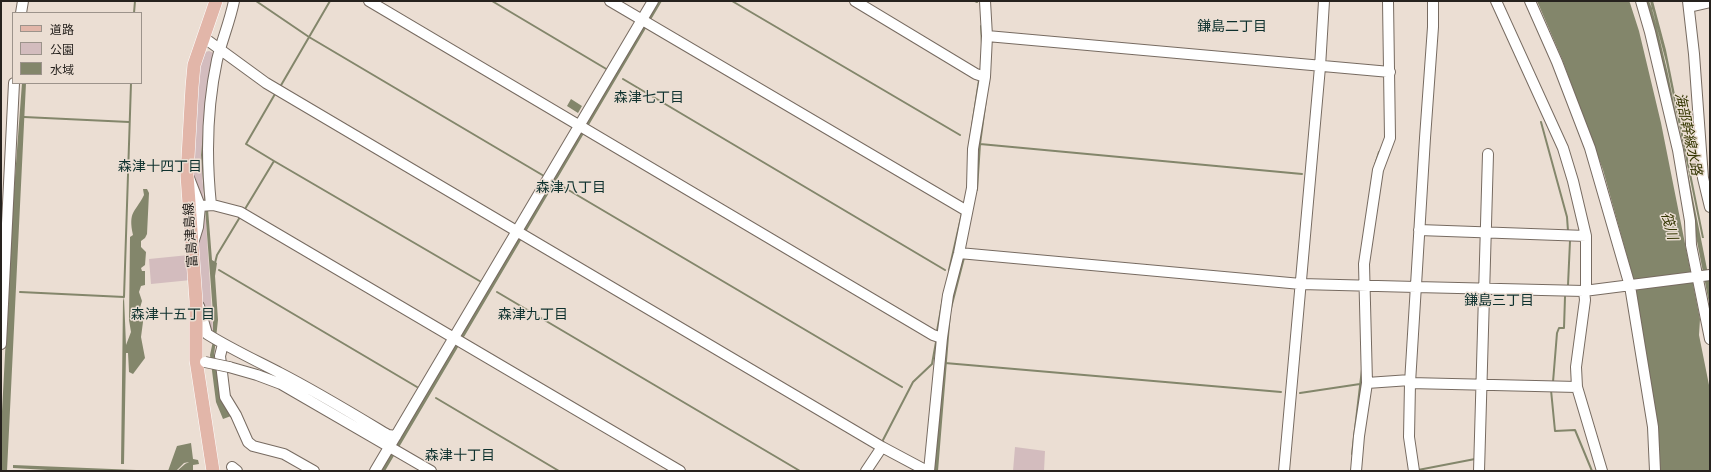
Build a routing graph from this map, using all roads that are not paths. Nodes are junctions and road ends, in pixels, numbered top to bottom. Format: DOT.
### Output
graph roads {
  1 [pos="23,1"];
  2 [pos="216,1"];
  3 [pos="234,1"];
  4 [pos="369,1"];
  5 [pos="610,1"];
  6 [pos="653,1"];
  7 [pos="855,1"];
  8 [pos="985,1"];
  9 [pos="1324,1"];
  10 [pos="1388,1"];
  11 [pos="1433,1"];
  12 [pos="1496,1"];
  13 [pos="1530,1"];
  14 [pos="1641,1"];
  15 [pos="1710,2"];
  16 [pos="1688,4"];
  17 [pos="21,12"];
  18 [pos="645,22"];
  19 [pos="987,36"];
  20 [pos="214,45"];
  21 [pos="1320,66"];
  22 [pos="1390,72"];
  23 [pos="985,77"];
  24 [pos="14,84"];
  25 [pos="583,127"];
  26 [pos="1488,154"];
  27 [pos="5,168"];
  28 [pos="188,175"];
  29 [pos="206,206"];
  30 [pos="1710,207"];
  31 [pos="968,211"];
  32 [pos="1419,230"];
  33 [pos="1486,232"];
  34 [pos="522,234"];
  35 [pos="1586,236"];
  36 [pos="192,244"];
  37 [pos="959,253"];
  38 [pos="1703,276"];
  39 [pos="1301,284"];
  40 [pos="1365,285"];
  41 [pos="1630,286"];
  42 [pos="1416,287"];
  43 [pos="1485,289"];
  44 [pos="1585,291"];
  45 [pos="196,301"];
  46 [pos="942,338"];
  47 [pos="1710,339"];
  48 [pos="217,340"];
  49 [pos="458,340"];
  50 [pos="1,344"];
  51 [pos="200,361"];
  52 [pos="1410,381"];
  53 [pos="1366,382"];
  54 [pos="1482,384"];
  55 [pos="1577,387"];
  56 [pos="396,436"];
  57 [pos="882,447"];
  58 [pos="393,448"];
  59 [pos="213,471"];
  60 [pos="314,471"];
  61 [pos="375,471"];
  62 [pos="431,471"];
  63 [pos="680,471"];
  64 [pos="866,471"];
  65 [pos="928,471"];
  66 [pos="1284,471"];
  67 [pos="1356,471"];
  68 [pos="1414,471"];
  69 [pos="1480,471"];
  70 [pos="1602,471"];
  71 [pos="1655,471"];
  1 -- 17 [label="street"];
  2 -- 20 [label="main road, 富島津島線"];
  3 -- 20 [label="street"];
  4 -- 25 [label="street"];
  5 -- 18 [label="street"];
  6 -- 18 [label="street"];
  7 -- 23 [label="street"];
  8 -- 19 [label="street"];
  9 -- 21 [label="street"];
  10 -- 22 [label="street"];
  11 -- 32 [label="street"];
  12 -- 35 [label="street"];
  13 -- 41 [label="street"];
  14 -- 38 [label="street"];
  15 -- 16 [label="street"];
  16 -- 30 [label="street"];
  18 -- 25 [label="street"];
  18 -- 31 [label="street"];
  19 -- 21 [label="street"];
  19 -- 23 [label="street"];
  20 -- 28 [label="main road, 富島津島線"];
  20 -- 29 [label="street"];
  20 -- 34 [label="street"];
  21 -- 22 [label="street"];
  21 -- 39 [label="street"];
  22 -- 40 [label="street"];
  23 -- 31 [label="street"];
  24 -- 27 [label="street"];
  25 -- 34 [label="street"];
  25 -- 46 [label="street"];
  26 -- 33 [label="street"];
  27 -- 50 [label="street"];
  28 -- 29 [label="street"];
  28 -- 36 [label="main road, 富島津島線"];
  29 -- 36 [label="street"];
  29 -- 49 [label="street"];
  31 -- 37 [label="street"];
  32 -- 33 [label="street"];
  32 -- 42 [label="street"];
  33 -- 35 [label="street"];
  33 -- 43 [label="street"];
  34 -- 49 [label="street"];
  34 -- 57 [label="street"];
  35 -- 44 [label="street"];
  36 -- 45 [label="main road, 富島津島線"];
  37 -- 39 [label="street"];
  37 -- 46 [label="street"];
  38 -- 41 [label="street"];
  38 -- 47 [label="street"];
  39 -- 40 [label="street"];
  39 -- 66 [label="street"];
  40 -- 42 [label="street"];
  40 -- 53 [label="street"];
  41 -- 44 [label="street"];
  41 -- 71 [label="street"];
  42 -- 43 [label="street"];
  42 -- 52 [label="street"];
  43 -- 44 [label="street"];
  43 -- 54 [label="street"];
  44 -- 55 [label="street"];
  45 -- 48 [label="street"];
  45 -- 51 [label="main road, 富島津島線"];
  46 -- 65 [label="street"];
  48 -- 56 [label="street"];
  48 -- 60 [label="street"];
  49 -- 56 [label="street"];
  49 -- 63 [label="street"];
  51 -- 58 [label="street, bridge"];
  51 -- 59 [label="main road, 富島津島線"];
  52 -- 53 [label="street"];
  52 -- 54 [label="street"];
  52 -- 68 [label="street"];
  53 -- 67 [label="street"];
  54 -- 55 [label="street"];
  54 -- 69 [label="street"];
  55 -- 70 [label="street"];
  56 -- 58 [label="street"];
  57 -- 64 [label="street"];
  57 -- 65 [label="street"];
  58 -- 61 [label="street"];
  58 -- 62 [label="street"];
}
